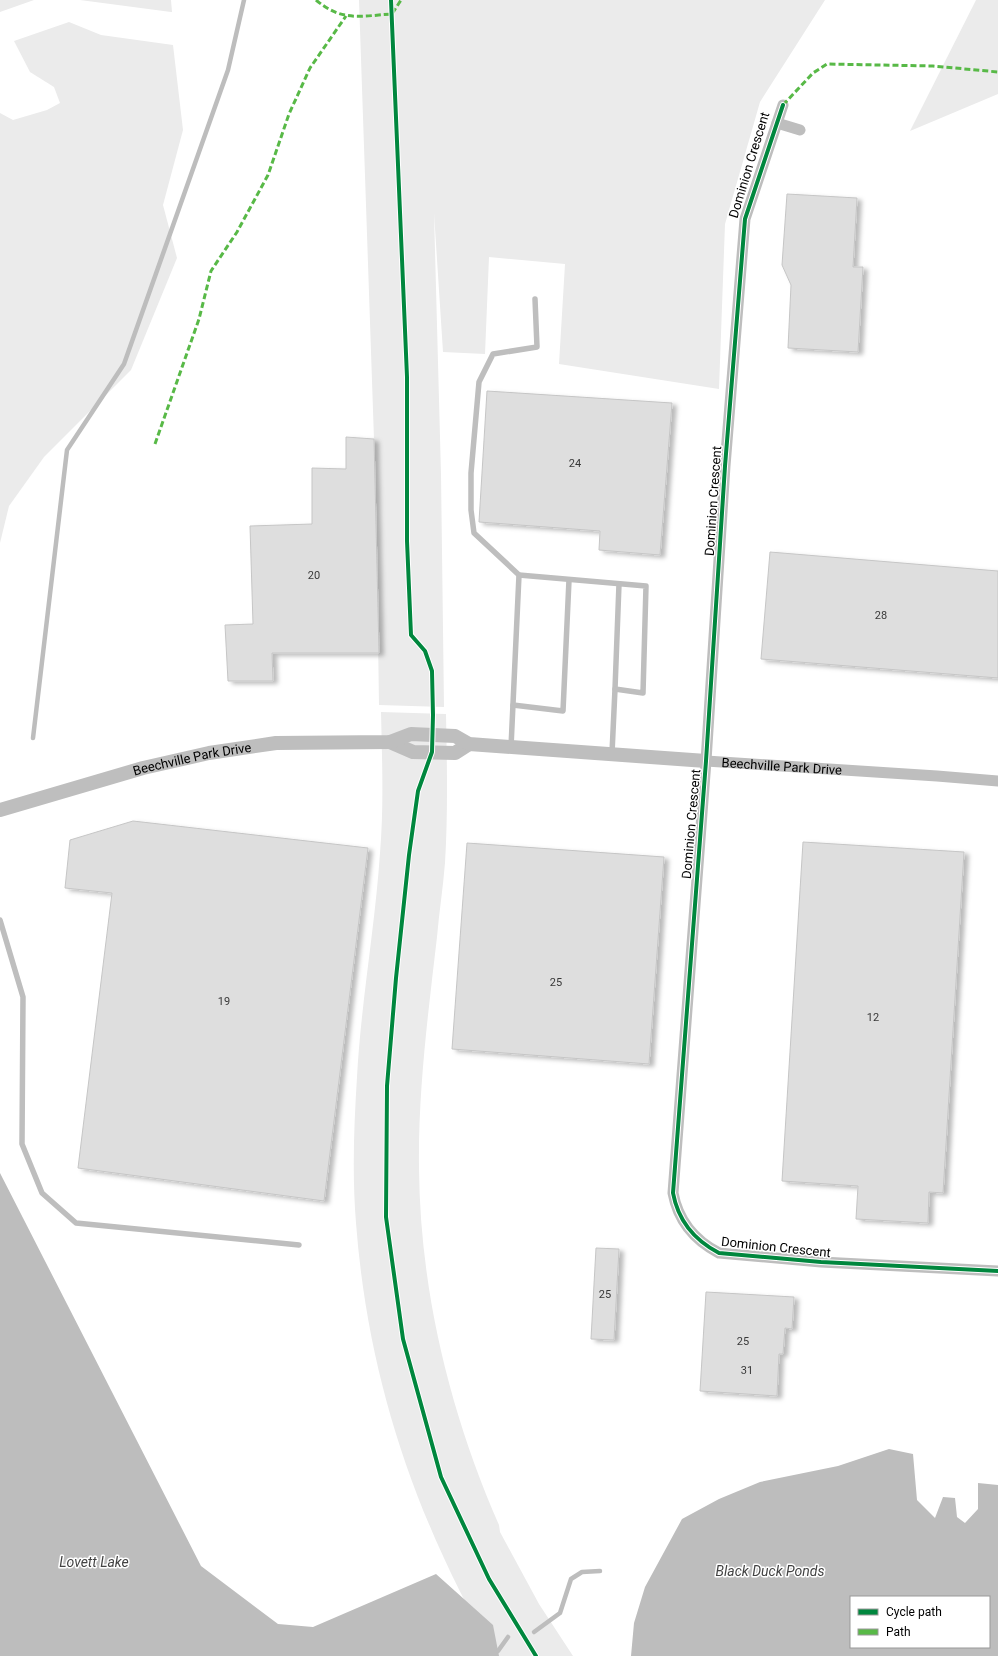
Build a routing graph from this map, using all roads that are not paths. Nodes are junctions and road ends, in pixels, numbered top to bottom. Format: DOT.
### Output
graph roads {
  1 [pos="783,105"];
  2 [pos="777,123"];
  3 [pos="800,130"];
  4 [pos="535,299"];
  5 [pos="519,575"];
  6 [pos="569,580"];
  7 [pos="619,584"];
  8 [pos="616,689"];
  9 [pos="513,705"];
  10 [pos="511,747"];
  11 [pos="612,754"];
  12 [pos="706,761"];
  13 [pos="998,781"];
  14 [pos="0,810"];
  15 [pos="0,920"];
  16 [pos="299,1246"];
  17 [pos="998,1271"];
  1 -- 2 [label="street, Dominion Crescent"];
  2 -- 3 [label="street"];
  2 -- 12 [label="street, Dominion Crescent"];
  4 -- 5 [label="lane"];
  5 -- 6 [label="lane"];
  5 -- 9 [label="lane"];
  6 -- 7 [label="lane"];
  6 -- 9 [label="lane"];
  7 -- 8 [label="lane"];
  7 -- 8 [label="lane"];
  8 -- 11 [label="lane"];
  9 -- 10 [label="lane"];
  10 -- 11 [label="street, Beechville Park Drive"];
  10 -- 14 [label="street, Beechville Park Drive"];
  11 -- 12 [label="street, Beechville Park Drive"];
  12 -- 13 [label="street, Beechville Park Drive"];
  12 -- 17 [label="street, Dominion Crescent"];
  15 -- 16 [label="lane"];
}
